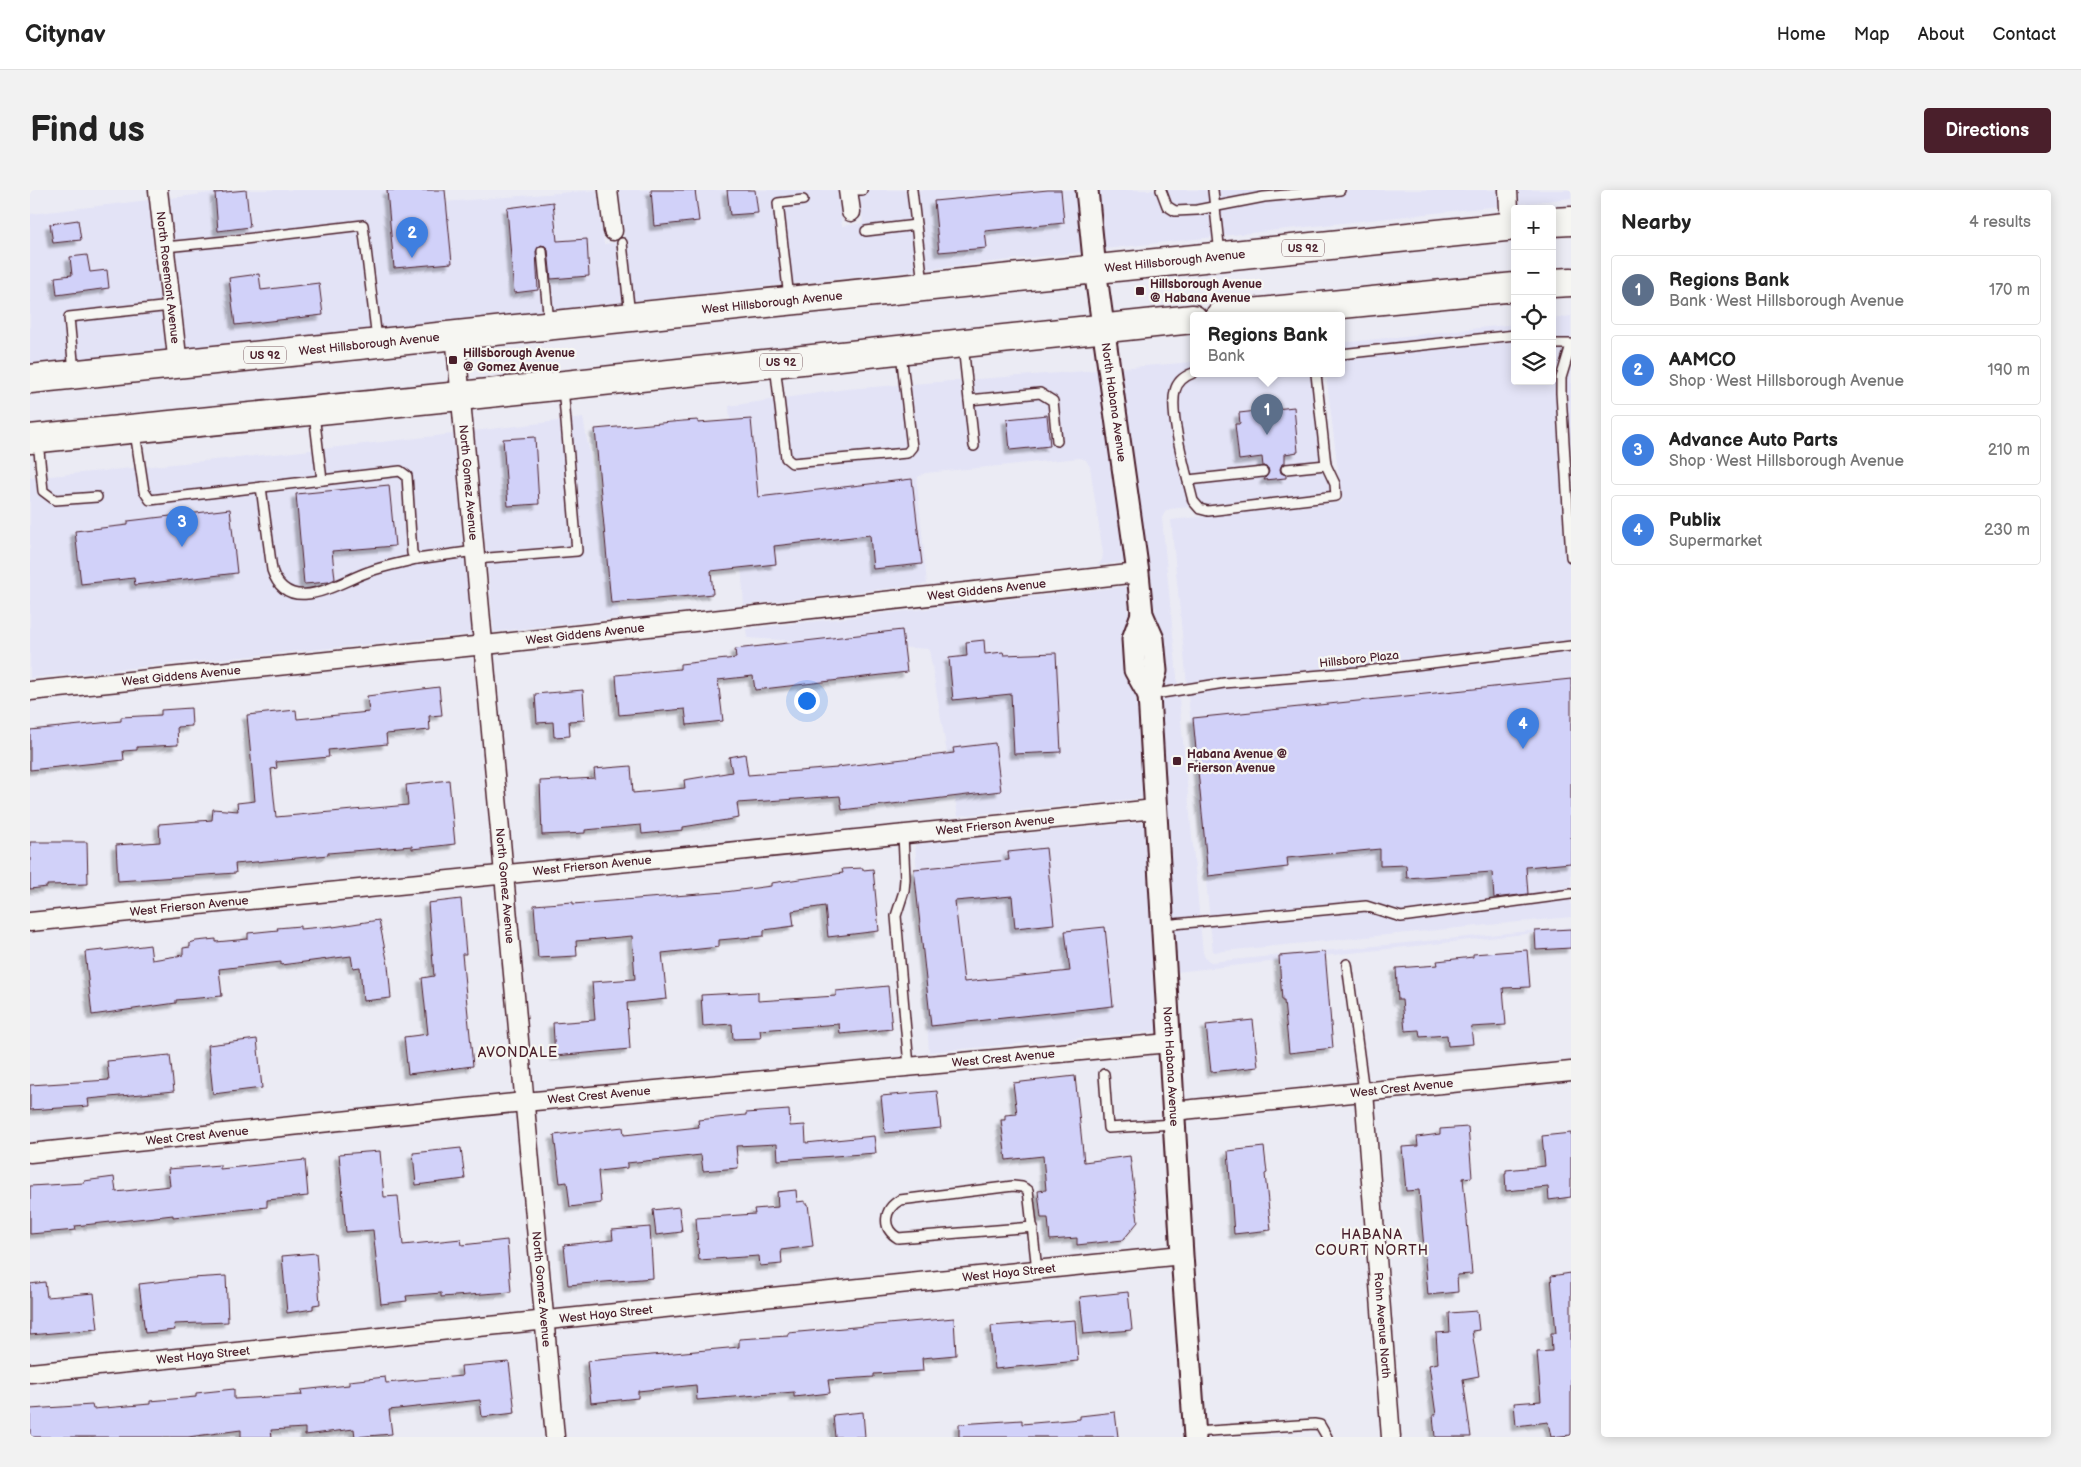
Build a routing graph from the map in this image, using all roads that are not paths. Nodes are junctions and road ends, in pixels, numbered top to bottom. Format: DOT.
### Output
graph roads {
  1 [pos="158,190"];
  2 [pos="608,190"];
  3 [pos="848,190"];
  4 [pos="912,190"];
  5 [pos="1087,190"];
  6 [pos="1161,190"];
  7 [pos="1213,190"];
  8 [pos="1335,190"];
  9 [pos="1508,190"];
  10 [pos="1311,191"];
  11 [pos="1287,192"];
  12 [pos="1264,194"];
  13 [pos="803,200"];
  14 [pos="1214,207"];
  15 [pos="851,212"];
  16 [pos="1511,212"];
  17 [pos="1571,221"];
  18 [pos="1556,222"];
  19 [pos="916,225"];
  20 [pos="1511,226"];
  21 [pos="866,231"];
  22 [pos="618,237"];
  23 [pos="165,247"];
  24 [pos="542,251"];
  25 [pos="1220,256"];
  26 [pos="1095,269"];
  27 [pos="1571,282"];
  28 [pos="1556,284"];
  29 [pos="924,287"];
  30 [pos="1511,287"];
  31 [pos="789,300"];
  32 [pos="171,306"];
  33 [pos="1261,312"];
  34 [pos="630,317"];
  35 [pos="1190,319"];
  36 [pos="549,325"];
  37 [pos="1103,328"];
  38 [pos="456,334"];
  39 [pos="1511,335"];
  40 [pos="962,342"];
  41 [pos="377,343"];
  42 [pos="1556,344"];
  43 [pos="1571,344"];
  44 [pos="901,349"];
  45 [pos="1345,354"];
  46 [pos="775,363"];
  47 [pos="178,365"];
  48 [pos="74,375"];
  49 [pos="1190,375"];
  50 [pos="1316,377"];
  51 [pos="30,380"];
  52 [pos="563,385"];
  53 [pos="460,396"];
  54 [pos="30,397"];
  55 [pos="969,400"];
  56 [pos="314,411"];
  57 [pos="135,429"];
  58 [pos="34,439"];
  59 [pos="1057,441"];
  60 [pos="974,446"];
  61 [pos="1326,465"];
  62 [pos="1286,469"];
  63 [pos="1263,472"];
  64 [pos="322,480"];
  65 [pos="1188,480"];
  66 [pos="261,487"];
  67 [pos="97,497"];
  68 [pos="476,555"];
  69 [pos="1571,557"];
  70 [pos="418,559"];
  71 [pos="1138,573"];
  72 [pos="485,645"];
  73 [pos="1571,646"];
  74 [pos="30,691"];
  75 [pos="1149,695"];
  76 [pos="1155,809"];
  77 [pos="903,834"];
  78 [pos="504,873"];
  79 [pos="1571,894"];
  80 [pos="30,922"];
  81 [pos="1162,926"];
  82 [pos="1347,964"];
  83 [pos="1169,1042"];
  84 [pos="909,1066"];
  85 [pos="1571,1071"];
  86 [pos="1104,1074"];
  87 [pos="1364,1092"];
  88 [pos="524,1102"];
  89 [pos="1174,1118"];
  90 [pos="30,1153"];
  91 [pos="1033,1227"];
  92 [pos="1182,1255"];
  93 [pos="1038,1270"];
  94 [pos="544,1321"];
  95 [pos="30,1373"];
  96 [pos="1195,1435"];
  97 [pos="555,1437"];
  98 [pos="1327,1437"];
  99 [pos="1391,1437"];
  1 -- 23 [label="street, North Rosemont Avenue"];
  2 -- 22 [label="street"];
  3 -- 15 [label="street"];
  4 -- 19 [label="lane"];
  5 -- 26 [label="street, North Habana Avenue"];
  6 -- 14 [label="lane"];
  7 -- 14 [label="lane"];
  8 -- 10 [label="lane"];
  9 -- 16 [label="street"];
  10 -- 11 [label="lane"];
  11 -- 12 [label="lane"];
  12 -- 14 [label="lane"];
  13 -- 31 [label="lane"];
  14 -- 25 [label="lane"];
  17 -- 18 [label="main road"];
  19 -- 21 [label="lane"];
  19 -- 29 [label="lane"];
  20 -- 25 [label="main road, West Hillsborough Avenue / US 92"];
  22 -- 34 [label="lane"];
  23 -- 32 [label="street, North Rosemont Avenue"];
  23 -- 41 [label="lane"];
  24 -- 36 [label="lane"];
  25 -- 26 [label="main road, West Hillsborough Avenue / US 92"];
  26 -- 29 [label="main road, West Hillsborough Avenue / US 92"];
  26 -- 37 [label="street, North Habana Avenue"];
  27 -- 28 [label="main road"];
  29 -- 31 [label="main road, West Hillsborough Avenue / US 92"];
  30 -- 33 [label="main road"];
  31 -- 34 [label="main road, West Hillsborough Avenue / US 92"];
  32 -- 47 [label="street, North Rosemont Avenue"];
  32 -- 48 [label="lane"];
  34 -- 36 [label="main road, West Hillsborough Avenue / US 92"];
  35 -- 37 [label="main road, US 92"];
  36 -- 38 [label="main road, West Hillsborough Avenue / US 92"];
  37 -- 40 [label="main road, US 92"];
  37 -- 71 [label="street, North Habana Avenue"];
  38 -- 41 [label="main road, West Hillsborough Avenue / US 92"];
  38 -- 53 [label="street, North Gomez Avenue"];
  39 -- 45 [label="lane"];
  40 -- 44 [label="main road, US 92"];
  40 -- 55 [label="lane"];
  41 -- 47 [label="main road, West Hillsborough Avenue / US 92"];
  42 -- 43 [label="lane"];
  43 -- 69 [label="lane"];
  44 -- 46 [label="main road, US 92"];
  44 -- 46 [label="lane"];
  46 -- 52 [label="main road, US 92"];
  47 -- 48 [label="main road, West Hillsborough Avenue / US 92"];
  47 -- 54 [label="main road"];
  48 -- 51 [label="main road, West Hillsborough Avenue / US 92"];
  49 -- 65 [label="lane"];
  50 -- 61 [label="lane"];
  52 -- 53 [label="main road, US 92"];
  52 -- 68 [label="lane"];
  53 -- 56 [label="main road, US 92"];
  53 -- 68 [label="street, North Gomez Avenue"];
  55 -- 59 [label="lane"];
  55 -- 60 [label="lane"];
  56 -- 57 [label="main road, US 92"];
  56 -- 64 [label="lane"];
  57 -- 58 [label="main road, US 92"];
  57 -- 66 [label="lane"];
  58 -- 67 [label="lane"];
  61 -- 62 [label="lane"];
  61 -- 65 [label="lane"];
  63 -- 65 [label="lane"];
  64 -- 66 [label="lane"];
  64 -- 70 [label="lane"];
  66 -- 70 [label="lane"];
  68 -- 70 [label="lane"];
  68 -- 72 [label="street, North Gomez Avenue"];
  71 -- 72 [label="street, West Giddens Avenue"];
  71 -- 75 [label="street, North Habana Avenue"];
  72 -- 74 [label="street, West Giddens Avenue"];
  72 -- 78 [label="street, North Gomez Avenue"];
  73 -- 75 [label="lane, Hillsboro Plaza"];
  75 -- 76 [label="street, North Habana Avenue"];
  76 -- 77 [label="street, West Frierson Avenue"];
  76 -- 81 [label="street, North Habana Avenue"];
  77 -- 78 [label="street, West Frierson Avenue"];
  77 -- 84 [label="lane"];
  78 -- 80 [label="street, West Frierson Avenue"];
  78 -- 88 [label="street, North Gomez Avenue"];
  79 -- 81 [label="lane"];
  81 -- 83 [label="street, North Habana Avenue"];
  82 -- 87 [label="lane"];
  83 -- 84 [label="street, West Crest Avenue"];
  83 -- 89 [label="street, North Habana Avenue"];
  84 -- 88 [label="street, West Crest Avenue"];
  85 -- 87 [label="street, West Crest Avenue"];
  86 -- 89 [label="lane"];
  87 -- 89 [label="street, West Crest Avenue"];
  87 -- 99 [label="street, Rohn Avenue North"];
  88 -- 90 [label="street, West Crest Avenue"];
  88 -- 94 [label="street, North Gomez Avenue"];
  89 -- 92 [label="street, North Habana Avenue"];
  91 -- 91 [label="lane"];
  91 -- 93 [label="lane"];
  92 -- 93 [label="street, West Haya Street"];
  92 -- 96 [label="street, North Habana Avenue"];
  93 -- 94 [label="street, West Haya Street"];
  94 -- 95 [label="street, West Haya Street"];
  94 -- 97 [label="street, North Gomez Avenue"];
  96 -- 98 [label="lane"];
}
